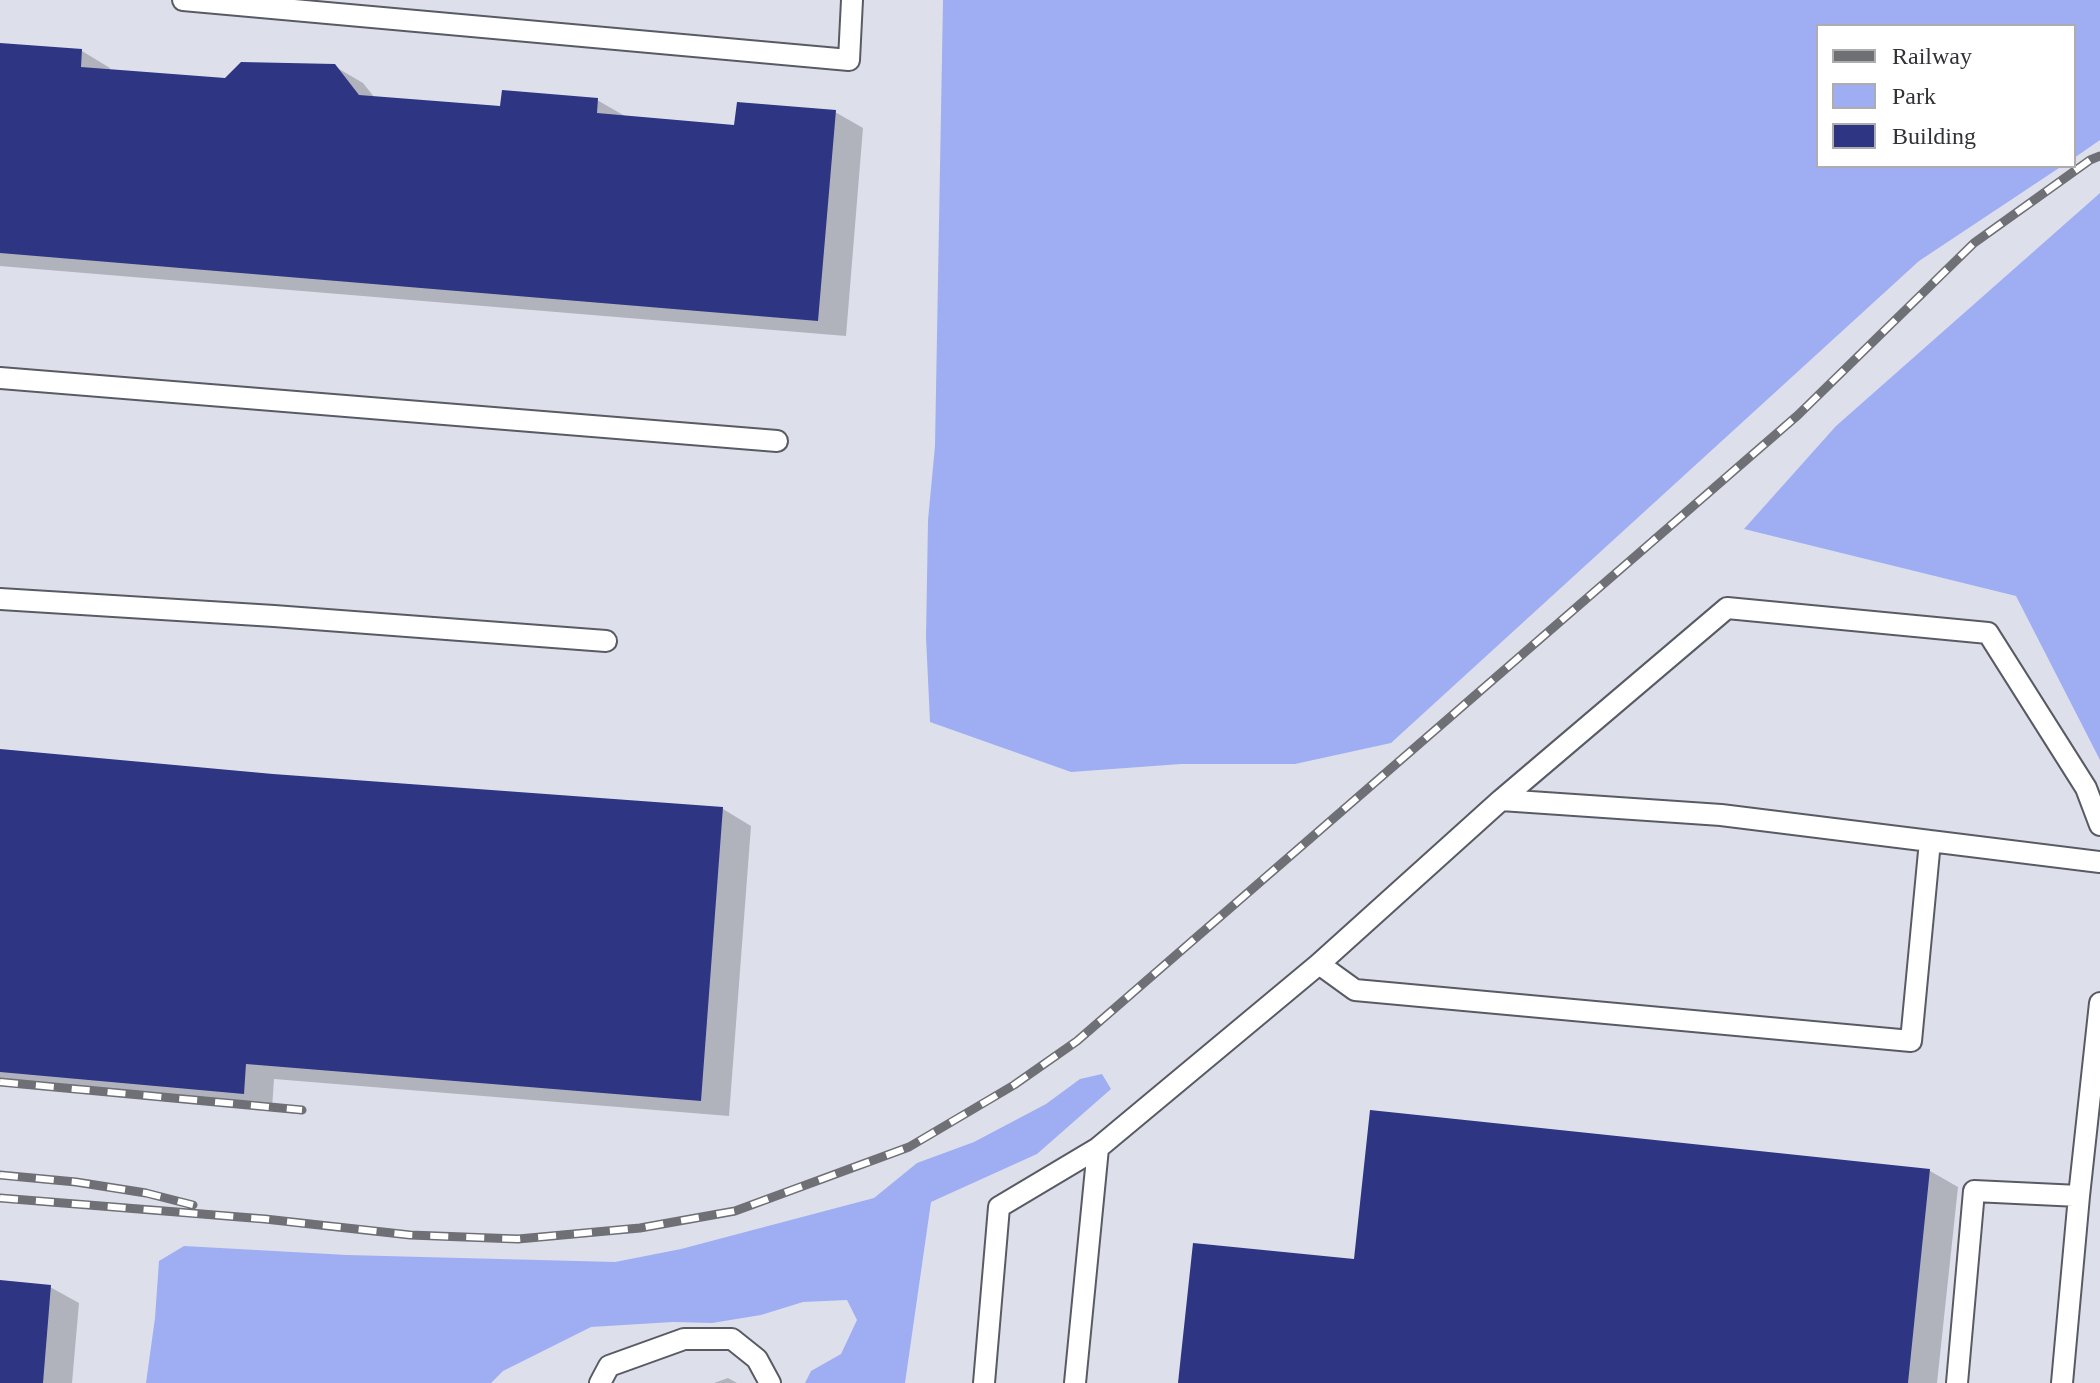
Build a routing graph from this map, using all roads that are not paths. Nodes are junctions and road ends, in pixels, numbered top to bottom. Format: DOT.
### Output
graph roads {
  1 [pos="183,0"];
  2 [pos="852,0"];
  3 [pos="0,378"];
  4 [pos="777,441"];
  5 [pos="0,599"];
  6 [pos="606,641"];
  7 [pos="1501,800"];
  8 [pos="2100,825"];
  9 [pos="1930,841"];
  10 [pos="2100,862"];
  11 [pos="1319,964"];
  12 [pos="2100,1003"];
  13 [pos="1098,1148"];
  14 [pos="2079,1196"];
  15 [pos="600,1383"];
  16 [pos="770,1383"];
  17 [pos="984,1383"];
  18 [pos="1075,1383"];
  19 [pos="1957,1383"];
  20 [pos="2062,1383"];
  1 -- 2 [label="lane"];
  3 -- 4 [label="lane"];
  5 -- 6 [label="lane"];
  7 -- 8 [label="lane"];
  7 -- 9 [label="lane"];
  7 -- 11 [label="lane"];
  9 -- 10 [label="lane"];
  9 -- 11 [label="lane"];
  11 -- 13 [label="lane"];
  12 -- 14 [label="lane"];
  13 -- 17 [label="lane"];
  13 -- 18 [label="lane"];
  14 -- 19 [label="lane"];
  14 -- 20 [label="lane"];
  15 -- 16 [label="lane"];
}
